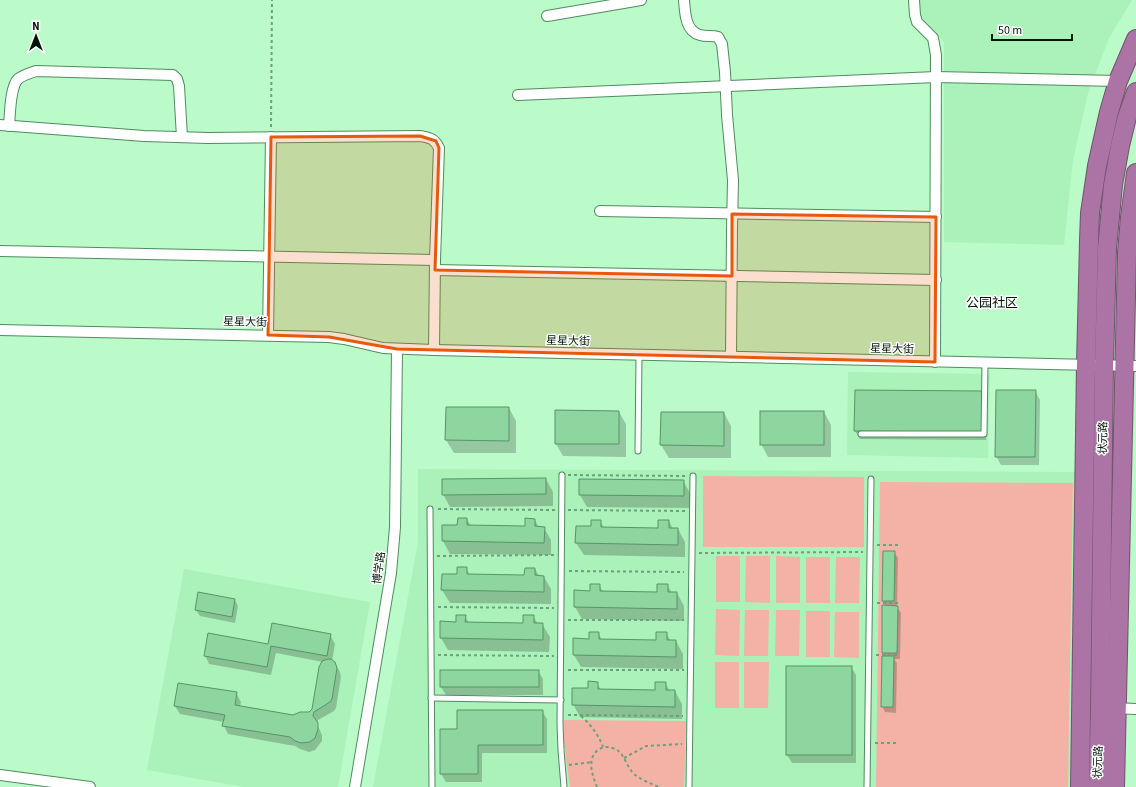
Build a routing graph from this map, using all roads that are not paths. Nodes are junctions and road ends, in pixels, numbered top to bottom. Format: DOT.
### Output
graph roads {
  1 [pos="641,0"];
  2 [pos="684,0"];
  3 [pos="914,0"];
  4 [pos="547,16"];
  5 [pos="1136,39"];
  6 [pos="936,77"];
  7 [pos="1118,81"];
  8 [pos="725,86"];
  9 [pos="1136,92"];
  10 [pos="518,95"];
  11 [pos="4,126"];
  12 [pos="182,137"];
  13 [pos="271,137"];
  14 [pos="1097,166"];
  15 [pos="1136,174"];
  16 [pos="1111,199"];
  17 [pos="600,211"];
  18 [pos="732,214"];
  19 [pos="936,217"];
  20 [pos="0,251"];
  21 [pos="269,257"];
  22 [pos="435,265"];
  23 [pos="1131,274"];
  24 [pos="732,276"];
  25 [pos="936,280"];
  26 [pos="0,330"];
  27 [pos="268,335"];
  28 [pos="396,349"];
  29 [pos="434,350"];
  30 [pos="638,355"];
  31 [pos="731,357"];
  32 [pos="935,362"];
  33 [pos="985,363"];
  34 [pos="1086,364"];
  35 [pos="1104,365"];
  36 [pos="1130,366"];
  37 [pos="860,434"];
  38 [pos="638,451"];
  39 [pos="562,475"];
  40 [pos="693,476"];
  41 [pos="871,479"];
  42 [pos="430,509"];
  43 [pos="431,698"];
  44 [pos="561,700"];
  45 [pos="1108,708"];
  46 [pos="1136,709"];
  47 [pos="0,775"];
  48 [pos="90,787"];
  49 [pos="355,787"];
  50 [pos="432,787"];
  51 [pos="564,787"];
  52 [pos="689,787"];
  53 [pos="867,787"];
  54 [pos="1080,787"];
  55 [pos="1098,787"];
  56 [pos="1115,787"];
  1 -- 4 [label="street"];
  2 -- 8 [label="street"];
  3 -- 6 [label="street"];
  5 -- 7 [label="highway"];
  6 -- 7 [label="street"];
  6 -- 8 [label="street"];
  6 -- 19 [label="street"];
  7 -- 14 [label="highway"];
  8 -- 10 [label="street"];
  8 -- 18 [label="street"];
  9 -- 16 [label="highway, 状元路"];
  11 -- 12 [label="street"];
  11 -- 12 [label="street"];
  12 -- 13 [label="street"];
  13 -- 21 [label="street"];
  13 -- 22 [label="street"];
  14 -- 16 [label="highway"];
  14 -- 34 [label="highway"];
  15 -- 23 [label="highway, 状元路"];
  16 -- 35 [label="highway, 状元路"];
  17 -- 18 [label="street"];
  18 -- 19 [label="street"];
  18 -- 24 [label="street"];
  19 -- 25 [label="street"];
  20 -- 21 [label="street"];
  21 -- 22 [label="street"];
  21 -- 27 [label="street"];
  22 -- 24 [label="street"];
  22 -- 29 [label="street"];
  23 -- 36 [label="highway, 状元路"];
  24 -- 25 [label="street"];
  24 -- 31 [label="street"];
  25 -- 32 [label="street"];
  26 -- 27 [label="street, 星星大街"];
  27 -- 28 [label="street, 星星大街"];
  28 -- 29 [label="street, 星星大街"];
  28 -- 49 [label="street, 博学路"];
  29 -- 30 [label="street, 星星大街"];
  30 -- 31 [label="street, 星星大街"];
  30 -- 38 [label="lane"];
  31 -- 32 [label="street, 星星大街"];
  32 -- 33 [label="street, 星星大街"];
  33 -- 34 [label="street, 星星大街"];
  33 -- 37 [label="lane"];
  34 -- 35 [label="street, 星星大街"];
  34 -- 54 [label="highway"];
  35 -- 36 [label="street, 星星大街"];
  35 -- 45 [label="highway, 状元路"];
  36 -- 45 [label="highway, 状元路"];
  39 -- 44 [label="lane"];
  40 -- 52 [label="lane"];
  41 -- 53 [label="lane"];
  42 -- 43 [label="lane"];
  43 -- 44 [label="lane"];
  43 -- 50 [label="lane"];
  44 -- 51 [label="lane"];
  45 -- 46 [label="street"];
  45 -- 55 [label="highway, 状元路"];
  45 -- 56 [label="highway, 状元路"];
  47 -- 48 [label="street"];
}
